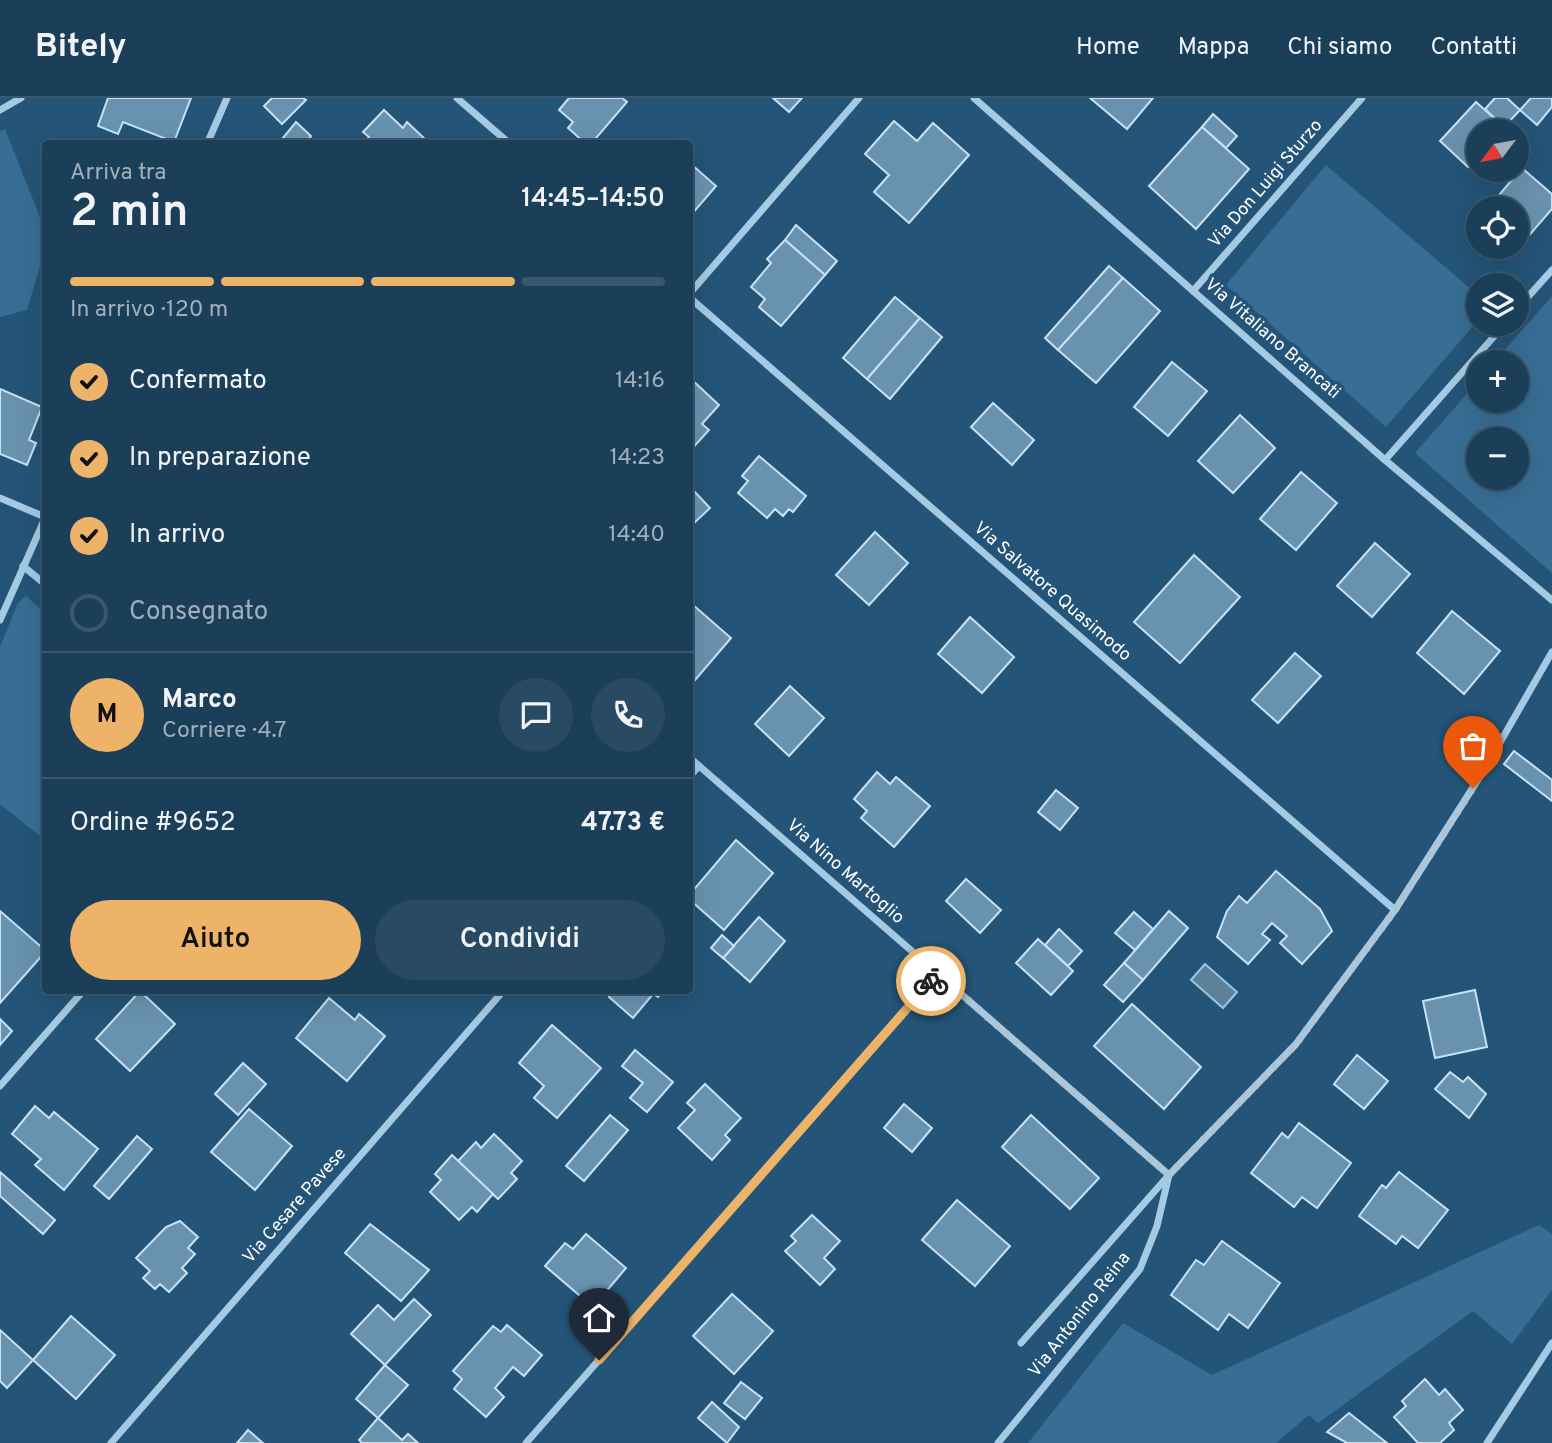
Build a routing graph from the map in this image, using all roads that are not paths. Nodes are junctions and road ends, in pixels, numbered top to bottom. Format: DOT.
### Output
graph roads {
  1 [pos="21,98"];
  2 [pos="227,98"];
  3 [pos="457,98"];
  4 [pos="859,98"];
  5 [pos="974,98"];
  6 [pos="1362,98"];
  7 [pos="0,110"];
  8 [pos="209,140"];
  9 [pos="505,140"];
  10 [pos="1552,270"];
  11 [pos="1194,291"];
  12 [pos="693,292"];
  13 [pos="1529,296"];
  14 [pos="693,299"];
  15 [pos="1494,336"];
  16 [pos="1385,460"];
  17 [pos="0,498"];
  18 [pos="42,515"];
  19 [pos="42,523"];
  20 [pos="23,566"];
  21 [pos="42,582"];
  22 [pos="1552,600"];
  23 [pos="0,620"];
  24 [pos="1552,652"];
  25 [pos="693,761"];
  26 [pos="699,766"];
  27 [pos="693,773"];
  28 [pos="1395,910"];
  29 [pos="938,974"];
  30 [pos="80,994"];
  31 [pos="501,994"];
  32 [pos="0,1086"];
  33 [pos="1169,1175"];
  34 [pos="1021,1343"];
  35 [pos="1552,1343"];
  36 [pos="111,1443"];
  37 [pos="526,1443"];
  38 [pos="998,1443"];
  39 [pos="1487,1443"];
  1 -- 7 [label="street"];
  2 -- 8 [label="street"];
  3 -- 9 [label="street"];
  4 -- 12 [label="street"];
  5 -- 11 [label="street, Via Vitaliano Brancati"];
  6 -- 11 [label="street, Via Don Luigi Sturzo"];
  10 -- 13 [label="street"];
  11 -- 16 [label="street, Via Vitaliano Brancati"];
  14 -- 28 [label="street, Via Salvatore Quasimodo"];
  15 -- 16 [label="street"];
  16 -- 22 [label="street, Via Vitaliano Brancati"];
  17 -- 18 [label="street"];
  19 -- 20 [label="street"];
  20 -- 21 [label="street"];
  20 -- 23 [label="street"];
  24 -- 28 [label="street"];
  25 -- 26 [label="street, Via Nino Martoglio"];
  26 -- 27 [label="street"];
  26 -- 29 [label="street, Via Nino Martoglio"];
  28 -- 33 [label="street"];
  29 -- 33 [label="street, Via Nino Martoglio"];
  29 -- 37 [label="street"];
  30 -- 32 [label="street"];
  31 -- 36 [label="street, Via Cesare Pavese"];
  33 -- 34 [label="street"];
  33 -- 38 [label="street, Via Antonino Reina"];
  35 -- 39 [label="street"];
}
